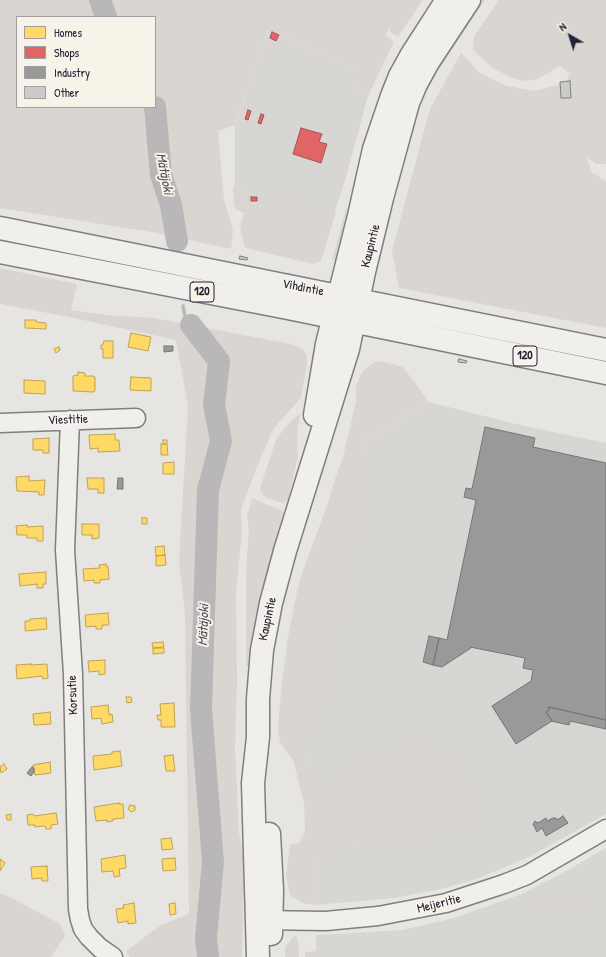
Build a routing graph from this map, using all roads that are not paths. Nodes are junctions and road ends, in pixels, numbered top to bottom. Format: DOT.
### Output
graph roads {
  1 [pos="447,0"];
  2 [pos="470,0"];
  3 [pos="0,228"];
  4 [pos="0,252"];
  5 [pos="349,297"];
  6 [pos="343,320"];
  7 [pos="606,350"];
  8 [pos="606,373"];
  9 [pos="136,418"];
  10 [pos="70,420"];
  11 [pos="0,423"];
  12 [pos="606,829"];
  13 [pos="264,920"];
  14 [pos="113,957"];
  15 [pos="258,957"];
  16 [pos="270,957"];
  1 -- 5 [label="main road, Kaupintie"];
  2 -- 5 [label="main road, Kaupintie"];
  3 -- 5 [label="main road, Vihdintie / 120"];
  4 -- 6 [label="main road, Vihdintie / 120"];
  5 -- 6 [label="main road, Kaupintie"];
  5 -- 7 [label="main road, Vihdintie / 120"];
  6 -- 8 [label="main road, Vihdintie / 120"];
  6 -- 13 [label="main road, Kaupintie"];
  9 -- 10 [label="street, Viestitie"];
  10 -- 11 [label="street, Viestitie"];
  10 -- 14 [label="street, Korsutie"];
  12 -- 13 [label="street, Meijeritie"];
  13 -- 15 [label="main road, Kaupintie"];
  13 -- 16 [label="main road, Kaupintie"];
}
